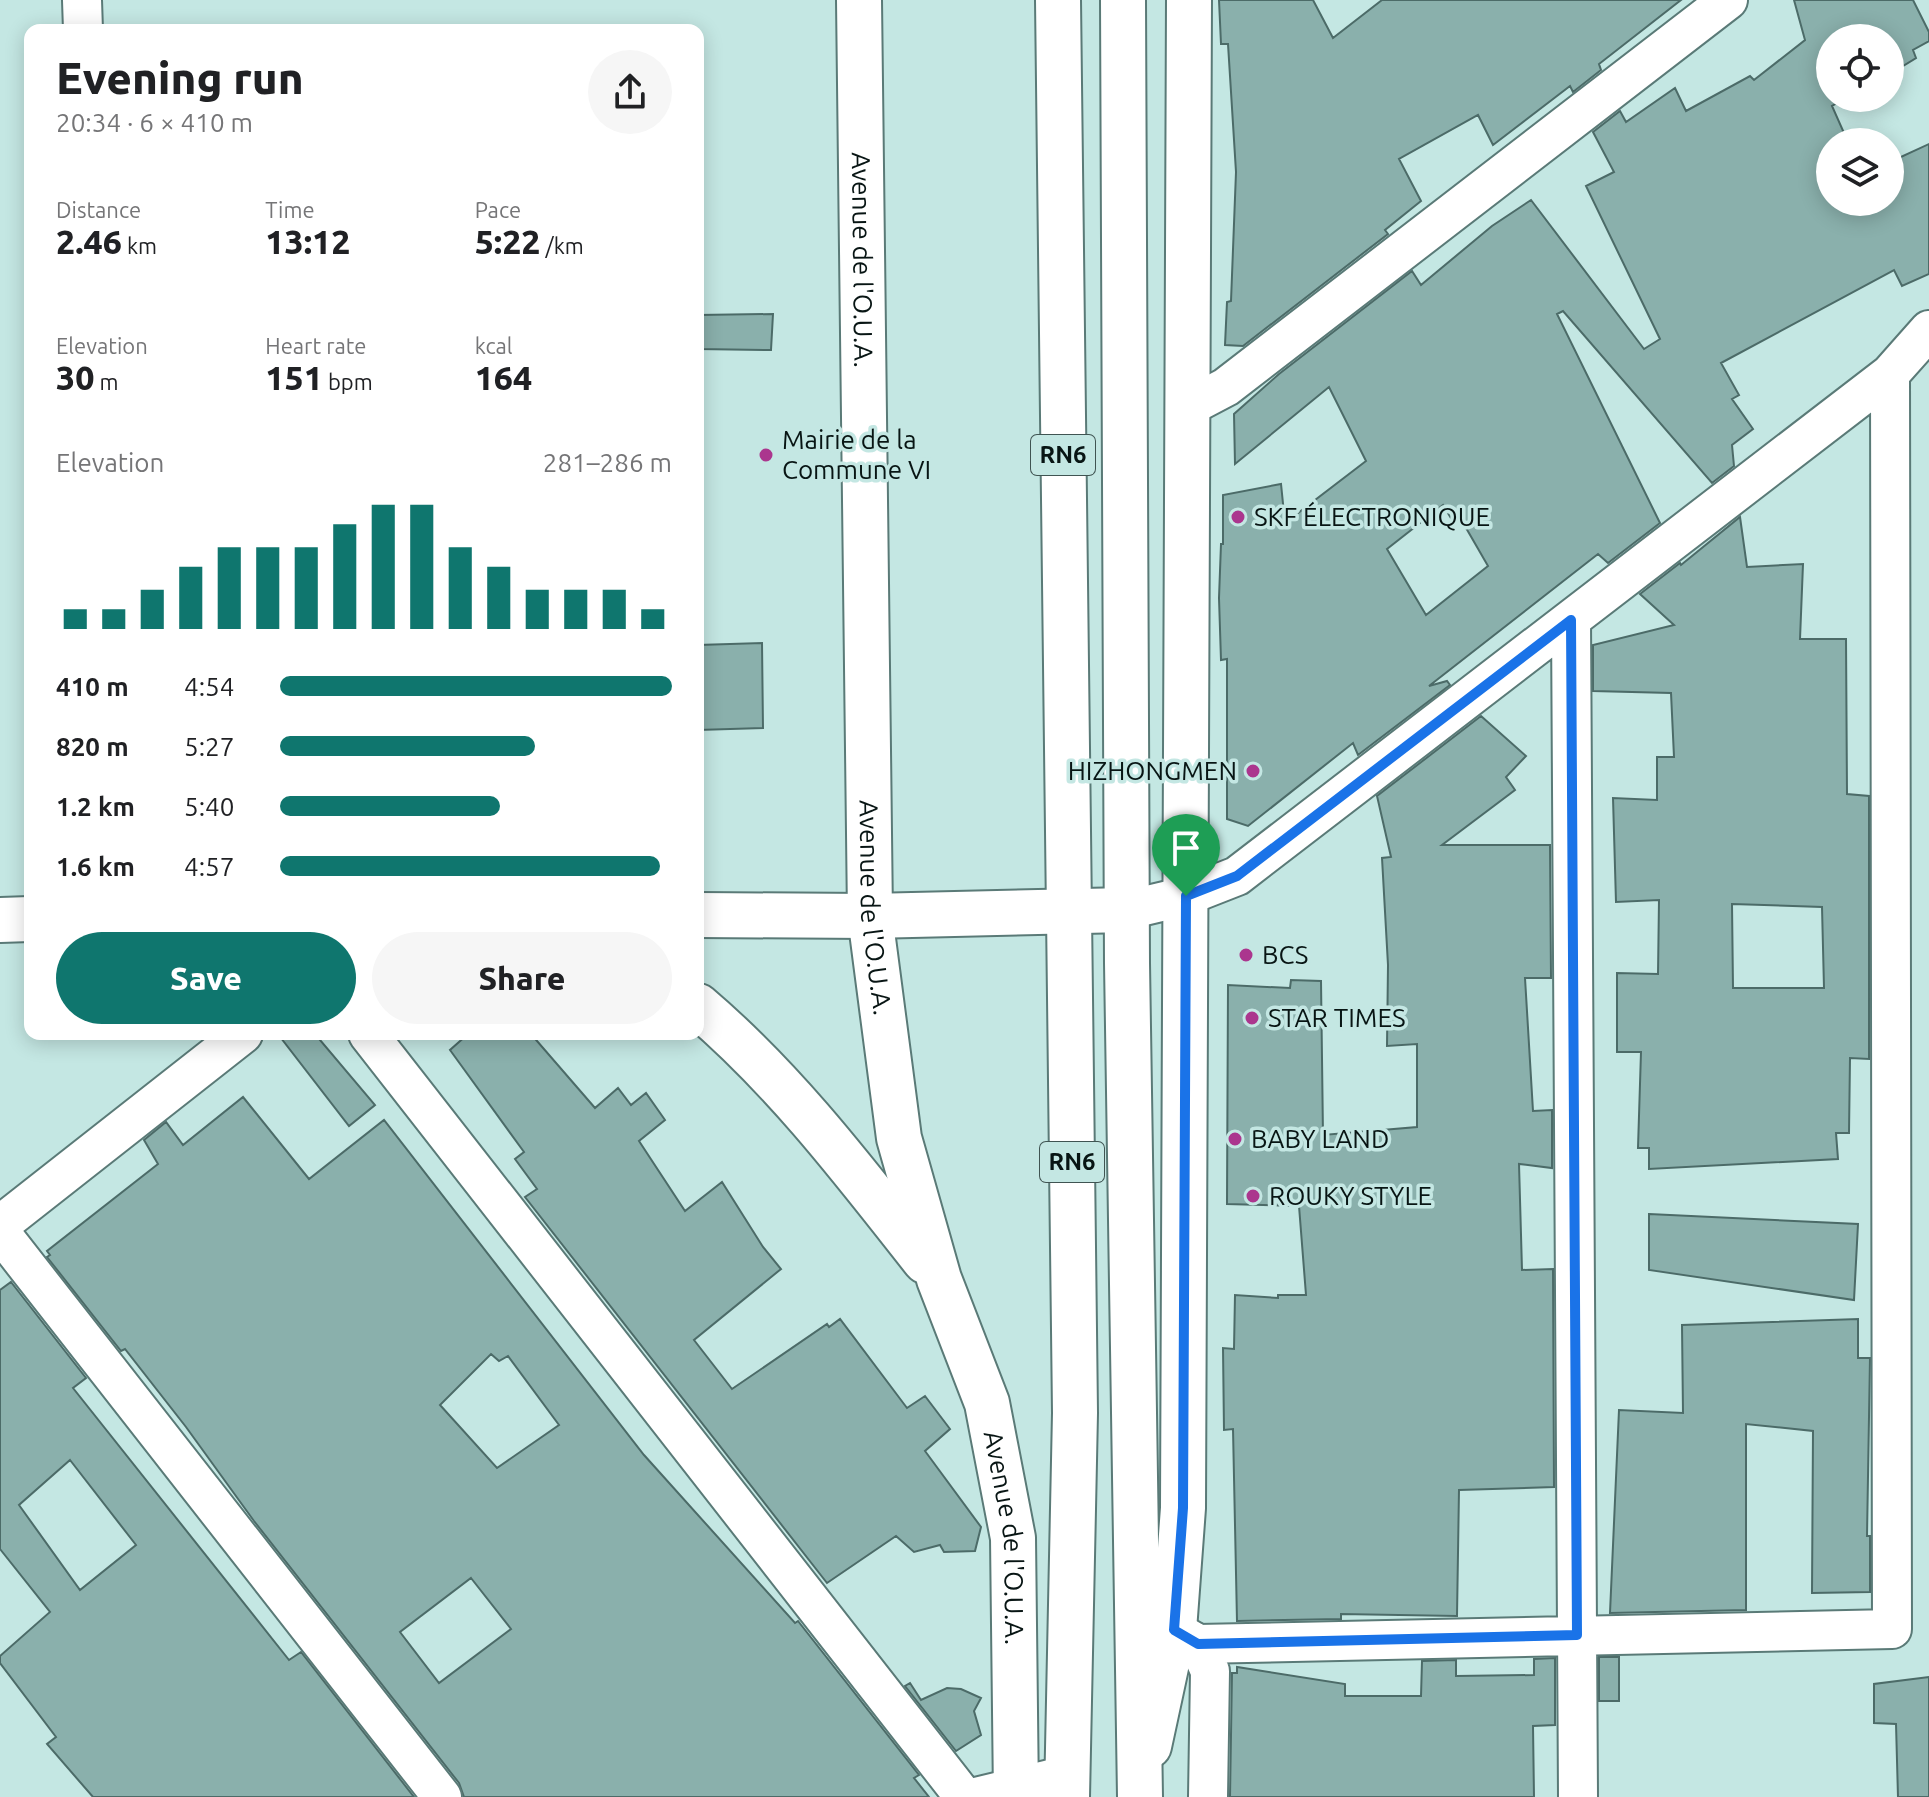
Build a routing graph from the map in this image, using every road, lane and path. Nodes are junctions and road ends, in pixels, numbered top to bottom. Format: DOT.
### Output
graph roads {
  1 [pos="82,0"];
  2 [pos="859,0"];
  3 [pos="1058,0"];
  4 [pos="1123,0"];
  5 [pos="1189,0"];
  6 [pos="1728,0"];
  7 [pos="83,24"];
  8 [pos="1929,330"];
  9 [pos="1890,374"];
  10 [pos="1188,407"];
  11 [pos="1571,620"];
  12 [pos="1186,896"];
  13 [pos="1069,910"];
  14 [pos="1127,910"];
  15 [pos="704,915"];
  16 [pos="870,916"];
  17 [pos="24,919"];
  18 [pos="0,920"];
  19 [pos="704,1011"];
  20 [pos="235,1040"];
  21 [pos="373,1040"];
  22 [pos="0,1225"];
  23 [pos="0,1232"];
  24 [pos="939,1279"];
  25 [pos="1577,1635"];
  26 [pos="1186,1637"];
  27 [pos="1067,1786"];
  28 [pos="1140,1793"];
  29 [pos="1003,1794"];
  30 [pos="442,1797"];
  31 [pos="964,1797"];
  32 [pos="1208,1797"];
  33 [pos="1578,1797"];
  1 -- 7 [label="street"];
  2 -- 16 [label="main road, Avenue de l'O.U.A."];
  3 -- 13 [label="main road, RN6"];
  4 -- 14 [label="main road, RN6"];
  5 -- 10 [label="main road"];
  6 -- 10 [label="street"];
  8 -- 9 [label="street"];
  9 -- 11 [label="street"];
  9 -- 25 [label="street"];
  10 -- 12 [label="main road"];
  11 -- 12 [label="street"];
  11 -- 25 [label="street"];
  12 -- 14 [label="street"];
  12 -- 26 [label="main road"];
  13 -- 14 [label="main road"];
  13 -- 16 [label="main road"];
  13 -- 27 [label="main road, RN6"];
  14 -- 28 [label="main road, RN6"];
  15 -- 16 [label="main road"];
  16 -- 24 [label="main road, Avenue de l'O.U.A."];
  17 -- 18 [label="main road"];
  19 -- 24 [label="main road"];
  20 -- 22 [label="street"];
  21 -- 31 [label="street"];
  23 -- 30 [label="street"];
  24 -- 29 [label="main road, Avenue de l'O.U.A."];
  25 -- 26 [label="street"];
  25 -- 33 [label="street"];
  26 -- 28 [label="main road"];
  26 -- 32 [label="street"];
  27 -- 29 [label="street"];
}
